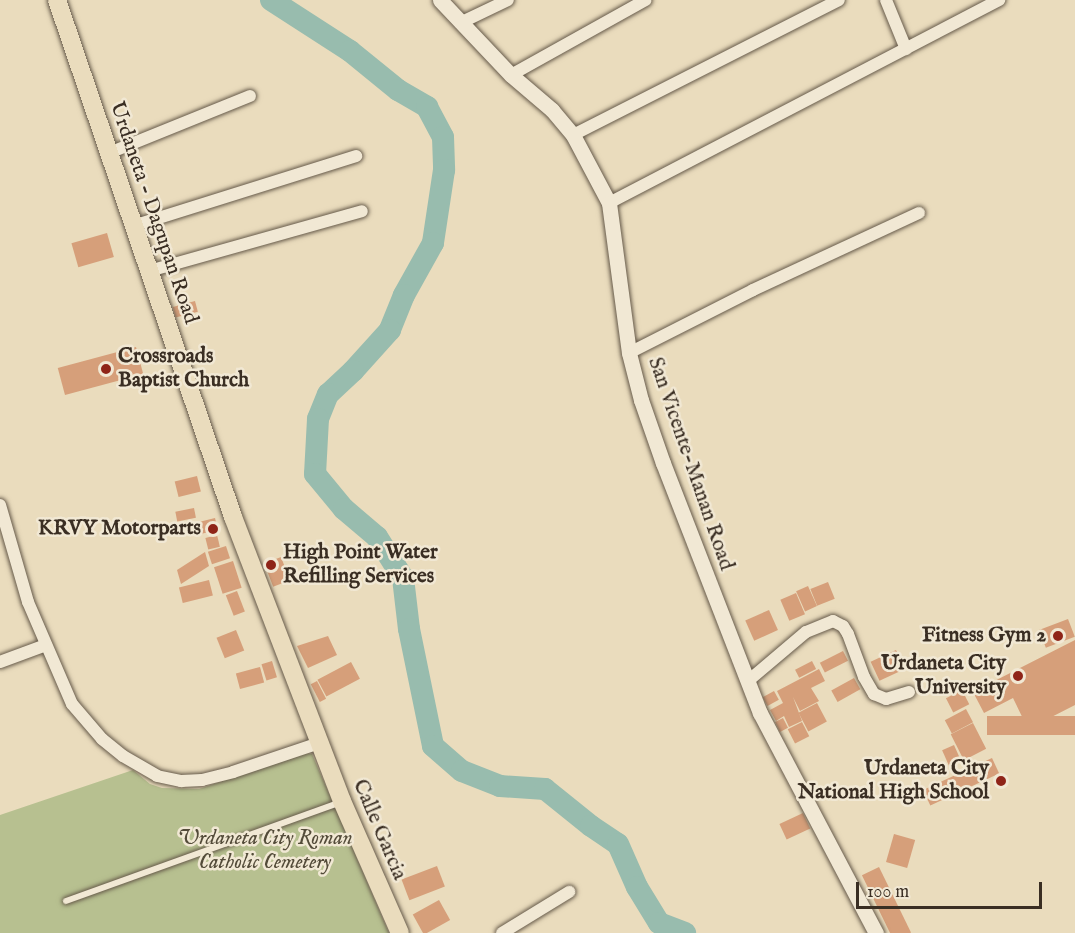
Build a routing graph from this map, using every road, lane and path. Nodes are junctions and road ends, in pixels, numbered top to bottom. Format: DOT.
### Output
graph roads {
  1 [pos="57,0"];
  2 [pos="440,0"];
  3 [pos="508,0"];
  4 [pos="646,0"];
  5 [pos="839,0"];
  6 [pos="886,0"];
  7 [pos="999,0"];
  8 [pos="460,23"];
  9 [pos="906,49"];
  10 [pos="511,75"];
  11 [pos="249,96"];
  12 [pos="573,135"];
  13 [pos="109,153"];
  14 [pos="356,156"];
  15 [pos="609,203"];
  16 [pos="363,211"];
  17 [pos="919,213"];
  18 [pos="134,226"];
  19 [pos="149,271"];
  20 [pos="629,352"];
  21 [pos="0,505"];
  22 [pos="46,645"];
  23 [pos="0,662"];
  24 [pos="748,681"];
  25 [pos="909,692"];
  26 [pos="319,743"];
  27 [pos="342,801"];
  28 [pos="569,892"];
  29 [pos="66,901"];
  30 [pos="400,933"];
  31 [pos="502,933"];
  32 [pos="876,933"];
  1 -- 13 [label="main road, Urdaneta - Dagupan Road"];
  2 -- 8 [label="street, San Vicente-Manan Road"];
  3 -- 8 [label="street"];
  4 -- 10 [label="street"];
  5 -- 12 [label="street"];
  6 -- 9 [label="street"];
  7 -- 9 [label="street"];
  8 -- 10 [label="street, San Vicente-Manan Road"];
  9 -- 15 [label="street"];
  10 -- 12 [label="street, San Vicente-Manan Road"];
  11 -- 13 [label="street"];
  12 -- 15 [label="street, San Vicente-Manan Road"];
  13 -- 18 [label="main road, Urdaneta - Dagupan Road"];
  14 -- 18 [label="street"];
  15 -- 20 [label="street, San Vicente-Manan Road"];
  16 -- 19 [label="street"];
  17 -- 20 [label="street"];
  18 -- 19 [label="main road, Urdaneta - Dagupan Road"];
  19 -- 26 [label="main road, Urdaneta - Dagupan Road"];
  20 -- 24 [label="street, San Vicente-Manan Road"];
  21 -- 22 [label="street"];
  22 -- 23 [label="street"];
  22 -- 26 [label="street"];
  24 -- 25 [label="street"];
  24 -- 32 [label="street, San Vicente-Manan Road"];
  26 -- 27 [label="main road, Calle Garcia"];
  27 -- 29 [label="lane"];
  27 -- 30 [label="main road, Calle Garcia"];
  28 -- 31 [label="street"];
}
